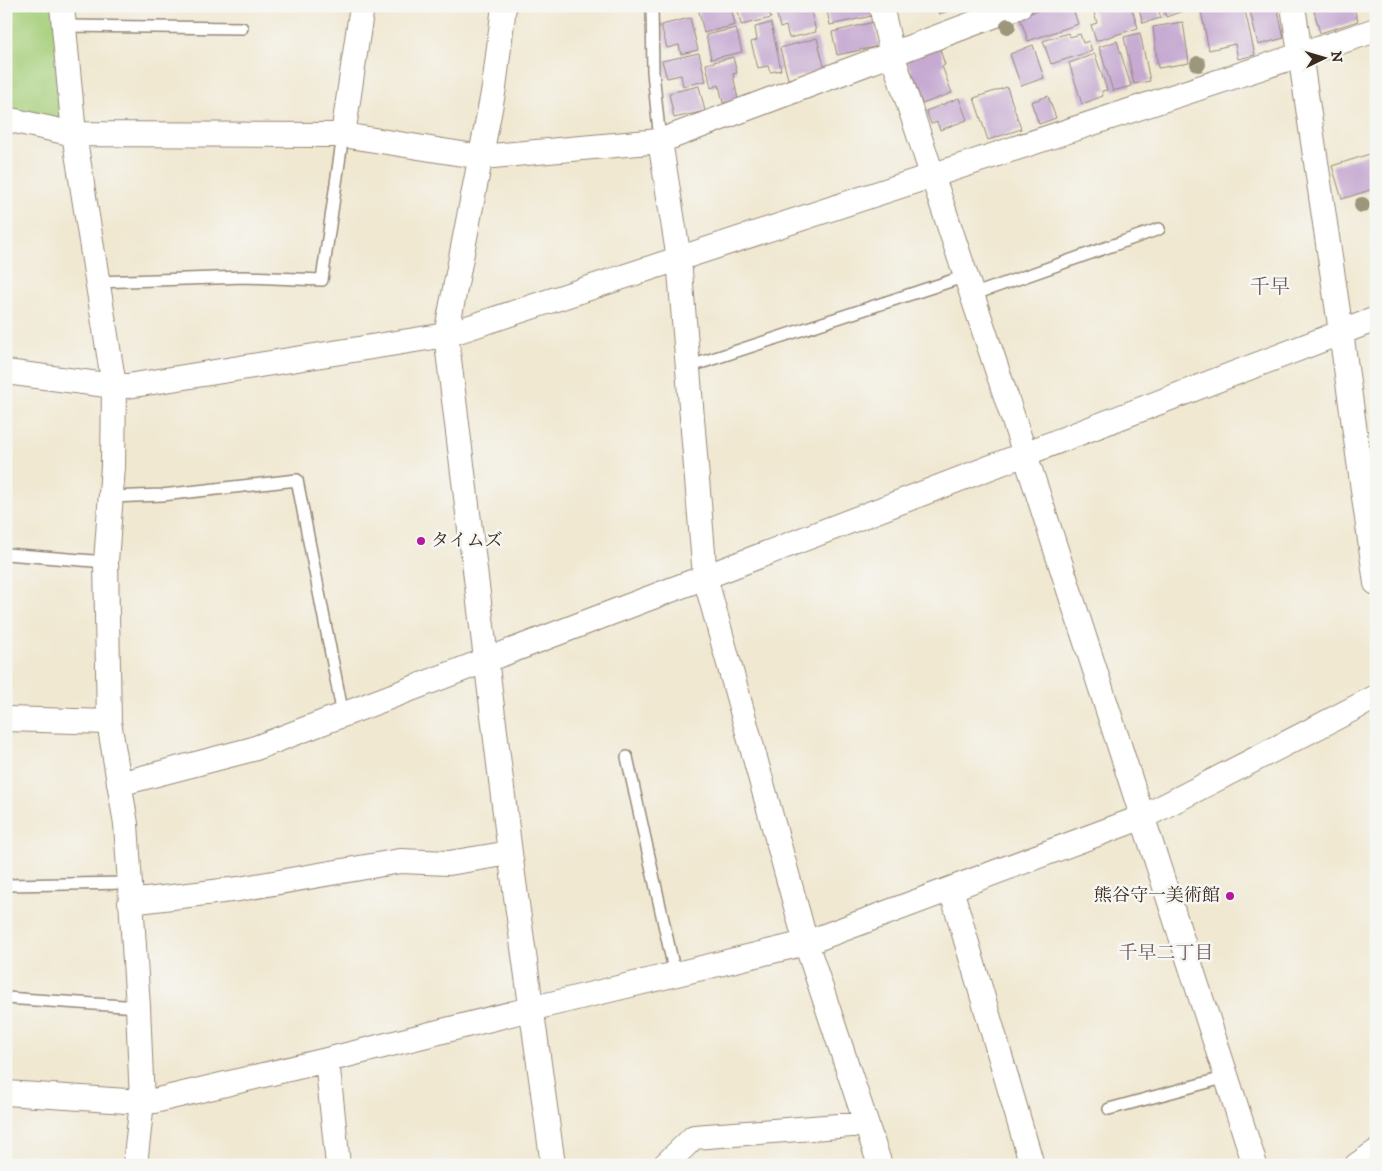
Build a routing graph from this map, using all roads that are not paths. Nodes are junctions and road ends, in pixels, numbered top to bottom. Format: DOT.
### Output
graph roads {
  1 [pos="362,6"];
  2 [pos="504,6"];
  3 [pos="652,6"];
  4 [pos="881,6"];
  5 [pos="1020,6"];
  6 [pos="1293,6"];
  7 [pos="63,16"];
  8 [pos="242,28"];
  9 [pos="1376,30"];
  10 [pos="892,54"];
  11 [pos="1300,55"];
  12 [pos="6,120"];
  13 [pos="74,134"];
  14 [pos="343,135"];
  15 [pos="660,141"];
  16 [pos="481,156"];
  17 [pos="933,176"];
  18 [pos="1159,229"];
  19 [pos="679,259"];
  20 [pos="96,282"];
  21 [pos="969,286"];
  22 [pos="1376,319"];
  23 [pos="1341,332"];
  24 [pos="446,335"];
  25 [pos="688,368"];
  26 [pos="6,372"];
  27 [pos="114,386"];
  28 [pos="1025,454"];
  29 [pos="110,497"];
  30 [pos="6,554"];
  31 [pos="106,562"];
  32 [pos="705,577"];
  33 [pos="1376,583"];
  34 [pos="486,661"];
  35 [pos="1376,698"];
  36 [pos="343,715"];
  37 [pos="6,719"];
  38 [pos="109,722"];
  39 [pos="627,757"];
  40 [pos="119,784"];
  41 [pos="1143,817"];
  42 [pos="510,853"];
  43 [pos="6,885"];
  44 [pos="952,889"];
  45 [pos="130,892"];
  46 [pos="806,943"];
  47 [pos="674,974"];
  48 [pos="6,998"];
  49 [pos="138,1007"];
  50 [pos="530,1009"];
  51 [pos="327,1060"];
  52 [pos="1227,1078"];
  53 [pos="6,1093"];
  54 [pos="142,1102"];
  55 [pos="1109,1109"];
  56 [pos="866,1124"];
  57 [pos="1376,1152"];
  58 [pos="135,1165"];
  59 [pos="338,1165"];
  60 [pos="553,1165"];
  61 [pos="665,1165"];
  62 [pos="880,1165"];
  63 [pos="1032,1165"];
  64 [pos="1256,1165"];
  65 [pos="1357,1165"];
  1 -- 14 [label="street"];
  2 -- 16 [label="street"];
  3 -- 15 [label="lane"];
  4 -- 10 [label="street"];
  5 -- 10 [label="street"];
  6 -- 11 [label="street"];
  7 -- 8 [label="lane"];
  7 -- 13 [label="street"];
  9 -- 11 [label="street"];
  10 -- 15 [label="street"];
  10 -- 17 [label="street"];
  11 -- 17 [label="street"];
  11 -- 23 [label="street"];
  12 -- 13 [label="street"];
  13 -- 14 [label="street"];
  13 -- 20 [label="street"];
  14 -- 16 [label="street"];
  14 -- 20 [label="lane"];
  15 -- 16 [label="street"];
  15 -- 19 [label="street"];
  16 -- 24 [label="street"];
  17 -- 19 [label="street"];
  17 -- 21 [label="street"];
  18 -- 21 [label="lane"];
  19 -- 24 [label="street"];
  19 -- 25 [label="street"];
  20 -- 27 [label="street"];
  21 -- 25 [label="lane"];
  21 -- 28 [label="street"];
  22 -- 23 [label="street"];
  23 -- 28 [label="street"];
  23 -- 33 [label="street"];
  24 -- 27 [label="street"];
  24 -- 34 [label="street"];
  25 -- 32 [label="street"];
  26 -- 27 [label="street"];
  27 -- 29 [label="street"];
  28 -- 32 [label="street"];
  28 -- 41 [label="street"];
  29 -- 31 [label="street"];
  29 -- 36 [label="lane"];
  30 -- 31 [label="lane"];
  31 -- 38 [label="street"];
  32 -- 34 [label="street"];
  32 -- 46 [label="street"];
  34 -- 36 [label="street"];
  34 -- 42 [label="street"];
  35 -- 41 [label="street"];
  36 -- 40 [label="street"];
  37 -- 38 [label="street"];
  38 -- 40 [label="street"];
  39 -- 47 [label="lane"];
  40 -- 45 [label="street"];
  41 -- 44 [label="street"];
  41 -- 52 [label="street"];
  42 -- 45 [label="street"];
  42 -- 50 [label="street"];
  43 -- 45 [label="lane"];
  44 -- 46 [label="street"];
  44 -- 63 [label="street"];
  45 -- 49 [label="street"];
  46 -- 47 [label="street"];
  46 -- 56 [label="street"];
  47 -- 50 [label="street"];
  48 -- 49 [label="lane"];
  49 -- 54 [label="street"];
  50 -- 51 [label="street"];
  50 -- 60 [label="street"];
  51 -- 54 [label="street"];
  51 -- 59 [label="street"];
  52 -- 55 [label="lane"];
  52 -- 64 [label="street"];
  53 -- 54 [label="street"];
  54 -- 58 [label="street"];
  56 -- 61 [label="street"];
  56 -- 62 [label="street"];
  57 -- 65 [label="street"];
}
